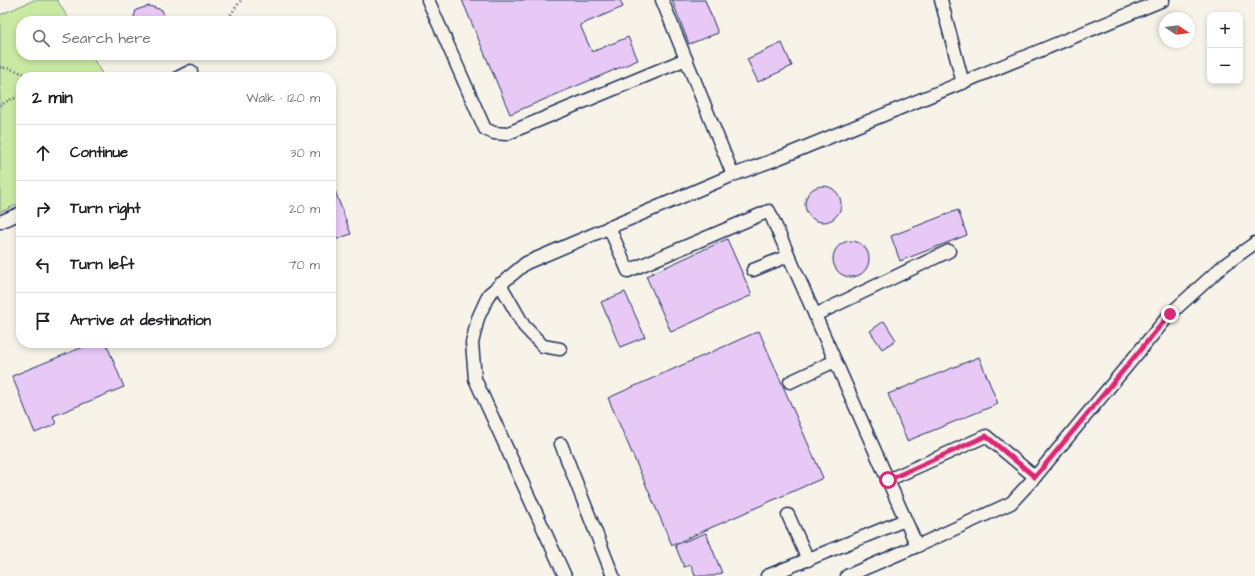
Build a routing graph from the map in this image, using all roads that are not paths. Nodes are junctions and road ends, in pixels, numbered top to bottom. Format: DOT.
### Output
graph roads {
  1 [pos="428,0"];
  2 [pos="662,0"];
  3 [pos="940,0"];
  4 [pos="1163,0"];
  5 [pos="686,59"];
  6 [pos="963,83"];
  7 [pos="733,174"];
  8 [pos="16,215"];
  9 [pos="0,222"];
  10 [pos="609,227"];
  11 [pos="1255,243"];
  12 [pos="949,251"];
  13 [pos="788,256"];
  14 [pos="752,270"];
  15 [pos="500,284"];
  16 [pos="815,315"];
  17 [pos="560,349"];
  18 [pos="835,361"];
  19 [pos="790,382"];
  20 [pos="561,444"];
  21 [pos="1035,477"];
  22 [pos="888,480"];
  23 [pos="788,515"];
  24 [pos="905,520"];
  25 [pos="917,546"];
  26 [pos="808,560"];
  27 [pos="565,576"];
  28 [pos="613,576"];
  29 [pos="767,576"];
  30 [pos="847,576"];
  1 -- 5 [label="lane"];
  2 -- 5 [label="lane"];
  3 -- 6 [label="lane"];
  4 -- 6 [label="lane"];
  5 -- 7 [label="lane"];
  6 -- 7 [label="lane"];
  7 -- 10 [label="lane"];
  8 -- 9 [label="lane"];
  10 -- 13 [label="lane"];
  10 -- 15 [label="lane"];
  11 -- 21 [label="lane"];
  12 -- 16 [label="lane"];
  13 -- 14 [label="lane"];
  13 -- 16 [label="lane"];
  15 -- 17 [label="lane"];
  15 -- 27 [label="lane"];
  16 -- 18 [label="lane"];
  18 -- 19 [label="lane"];
  18 -- 22 [label="lane"];
  20 -- 28 [label="lane"];
  21 -- 22 [label="lane"];
  21 -- 25 [label="lane"];
  22 -- 24 [label="lane"];
  23 -- 26 [label="lane"];
  24 -- 25 [label="lane"];
  24 -- 26 [label="lane"];
  25 -- 30 [label="lane"];
  26 -- 29 [label="lane"];
}
